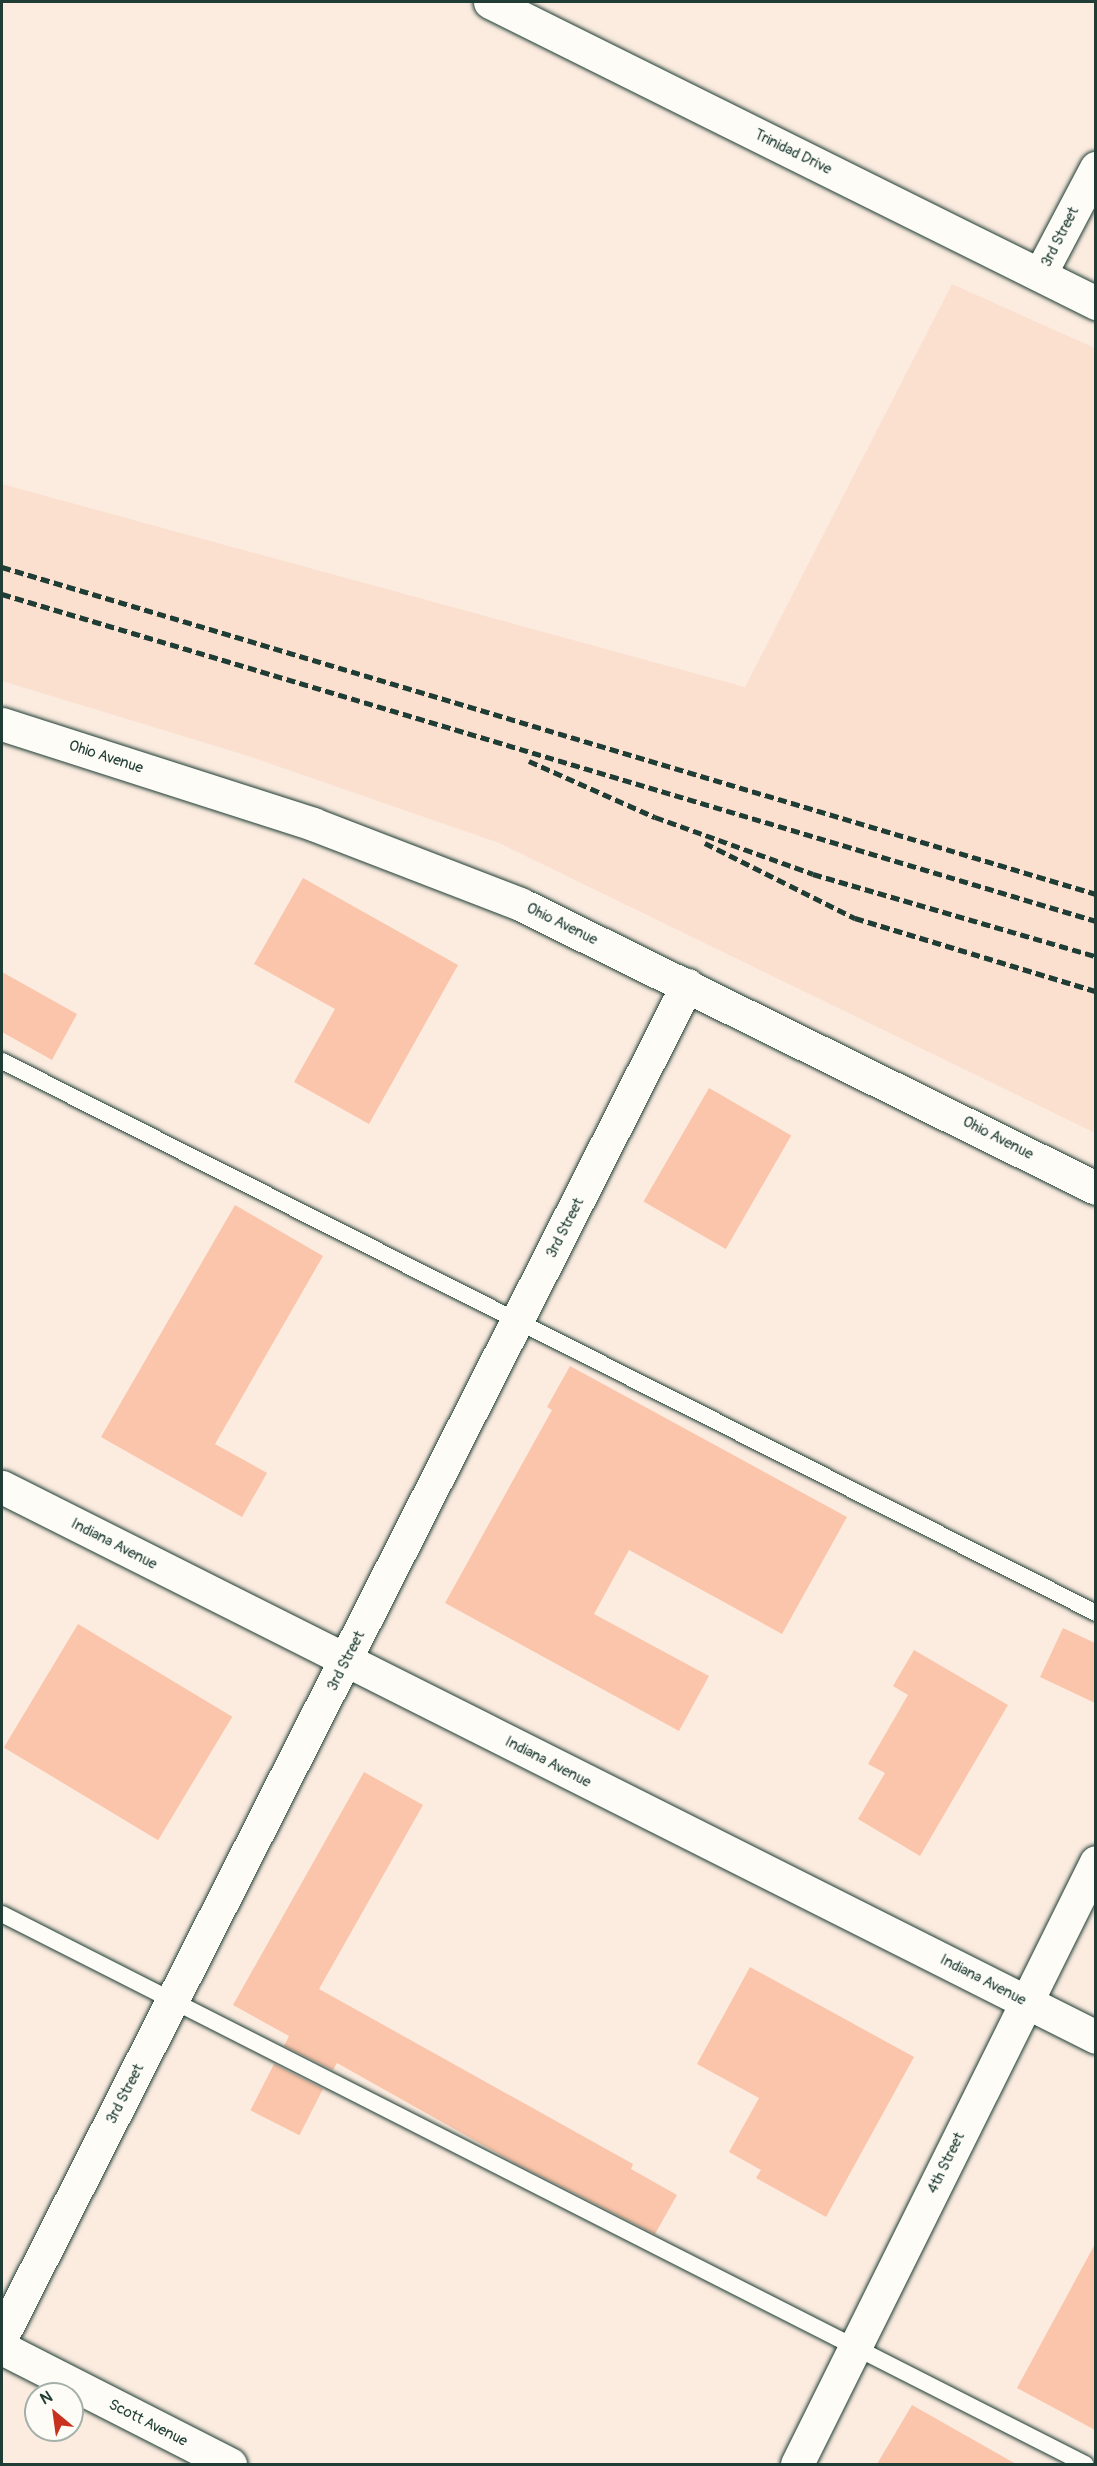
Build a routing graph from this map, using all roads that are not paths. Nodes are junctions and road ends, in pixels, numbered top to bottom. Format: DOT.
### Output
graph roads {
  1 [pos="490,2"];
  2 [pos="1095,168"];
  3 [pos="1040,274"];
  4 [pos="1095,303"];
  5 [pos="2,724"];
  6 [pos="687,985"];
  7 [pos="2,1061"];
  8 [pos="1095,1188"];
  9 [pos="518,1321"];
  10 [pos="2,1487"];
  11 [pos="1095,1613"];
  12 [pos="346,1661"];
  13 [pos="1095,1862"];
  14 [pos="2,1914"];
  15 [pos="173,2001"];
  16 [pos="1027,2002"];
  17 [pos="1095,2037"];
  18 [pos="2,2336"];
  19 [pos="2,2348"];
  20 [pos="855,2348"];
  21 [pos="230,2464"];
  22 [pos="797,2464"];
  23 [pos="1085,2464"];
  1 -- 3 [label="street, Trinidad Drive"];
  2 -- 3 [label="street, 3rd Street"];
  3 -- 4 [label="street, Trinidad Drive"];
  5 -- 6 [label="street, Ohio Avenue"];
  6 -- 8 [label="street, Ohio Avenue"];
  6 -- 9 [label="street, 3rd Street"];
  7 -- 9 [label="lane"];
  9 -- 11 [label="lane"];
  9 -- 12 [label="street, 3rd Street"];
  10 -- 12 [label="street, Indiana Avenue"];
  12 -- 15 [label="street, 3rd Street"];
  12 -- 16 [label="street, Indiana Avenue"];
  13 -- 16 [label="street, 4th Street"];
  14 -- 15 [label="lane"];
  15 -- 18 [label="street, 3rd Street"];
  15 -- 20 [label="lane"];
  16 -- 17 [label="street, Indiana Avenue"];
  16 -- 20 [label="street, 4th Street"];
  19 -- 21 [label="street, Scott Avenue"];
  20 -- 22 [label="street, 4th Street"];
  20 -- 23 [label="lane"];
}
